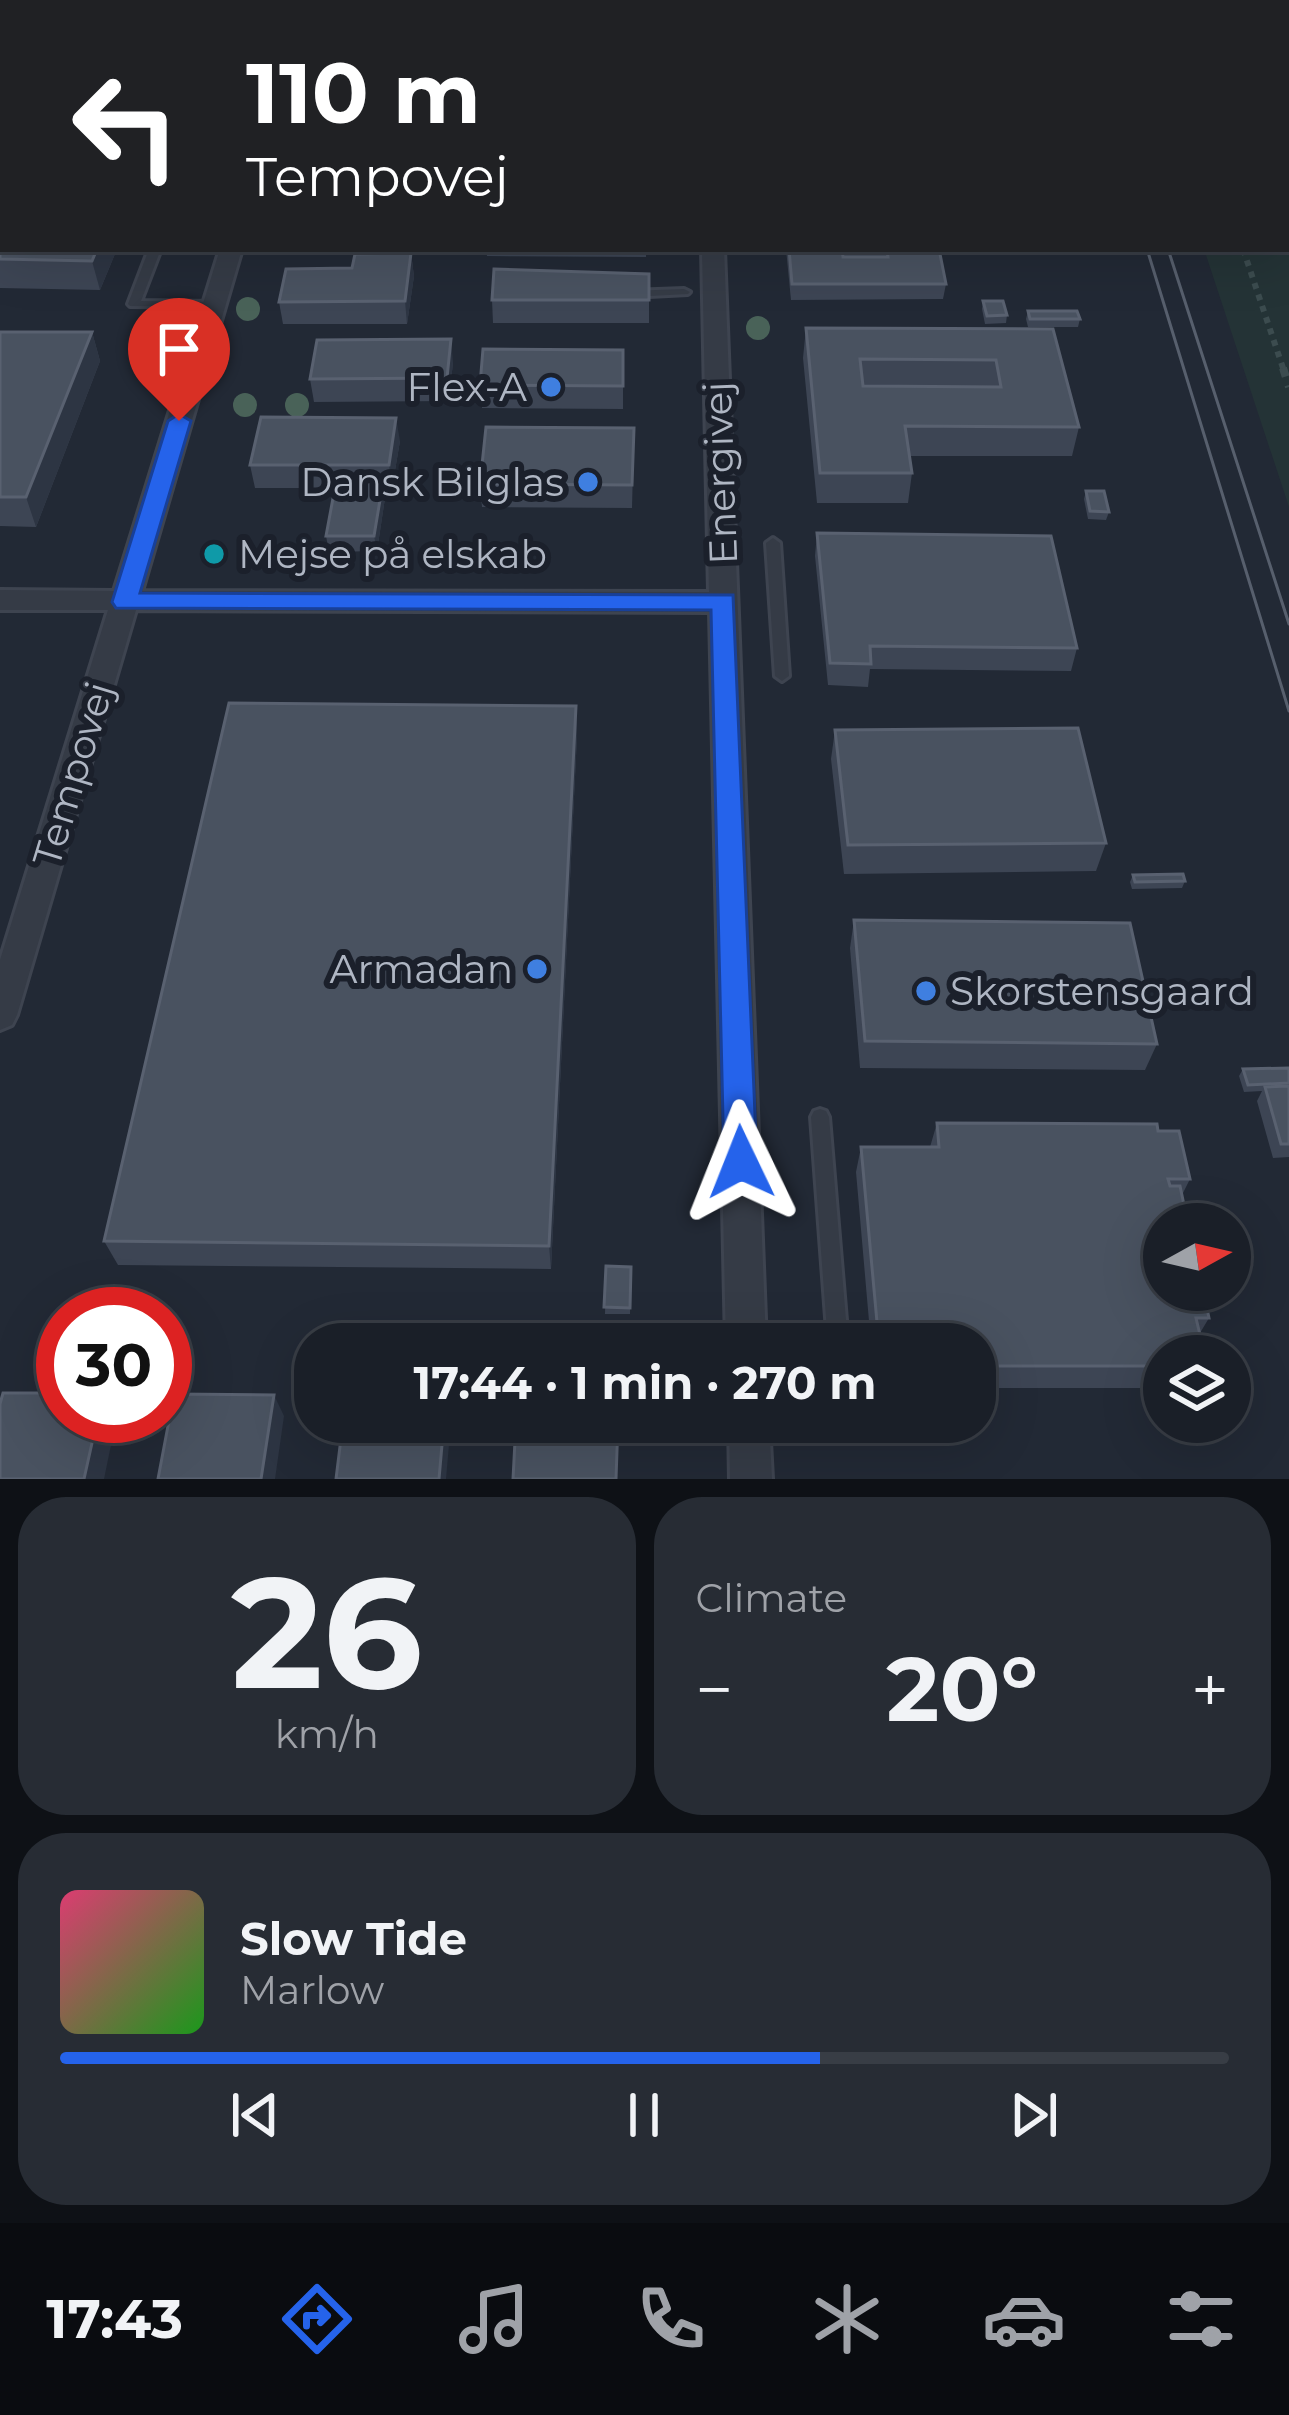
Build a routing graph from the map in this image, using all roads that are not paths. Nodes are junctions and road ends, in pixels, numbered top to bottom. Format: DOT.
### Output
graph roads {
  1 [pos="153,252"];
  2 [pos="229,252"];
  3 [pos="713,252"];
  4 [pos="684,292"];
  5 [pos="616,294"];
  6 [pos="214,305"];
  7 [pos="773,543"];
  8 [pos="0,600"];
  9 [pos="124,602"];
  10 [pos="724,602"];
  11 [pos="782,676"];
  12 [pos="0,1016"];
  13 [pos="820,1117"];
  14 [pos="745,1323"];
  15 [pos="836,1323"];
  16 [pos="750,1443"];
  17 [pos="751,1479"];
  1 -- 6 [label="lane"];
  2 -- 6 [label="street, Tempovej"];
  3 -- 10 [label="street, Energivej"];
  4 -- 5 [label="lane"];
  6 -- 9 [label="street, Tempovej"];
  7 -- 11 [label="lane"];
  8 -- 9 [label="street"];
  9 -- 10 [label="street"];
  9 -- 12 [label="street, Tempovej"];
  10 -- 14 [label="street, Energivej"];
  13 -- 15 [label="lane"];
  16 -- 17 [label="street"];
}
